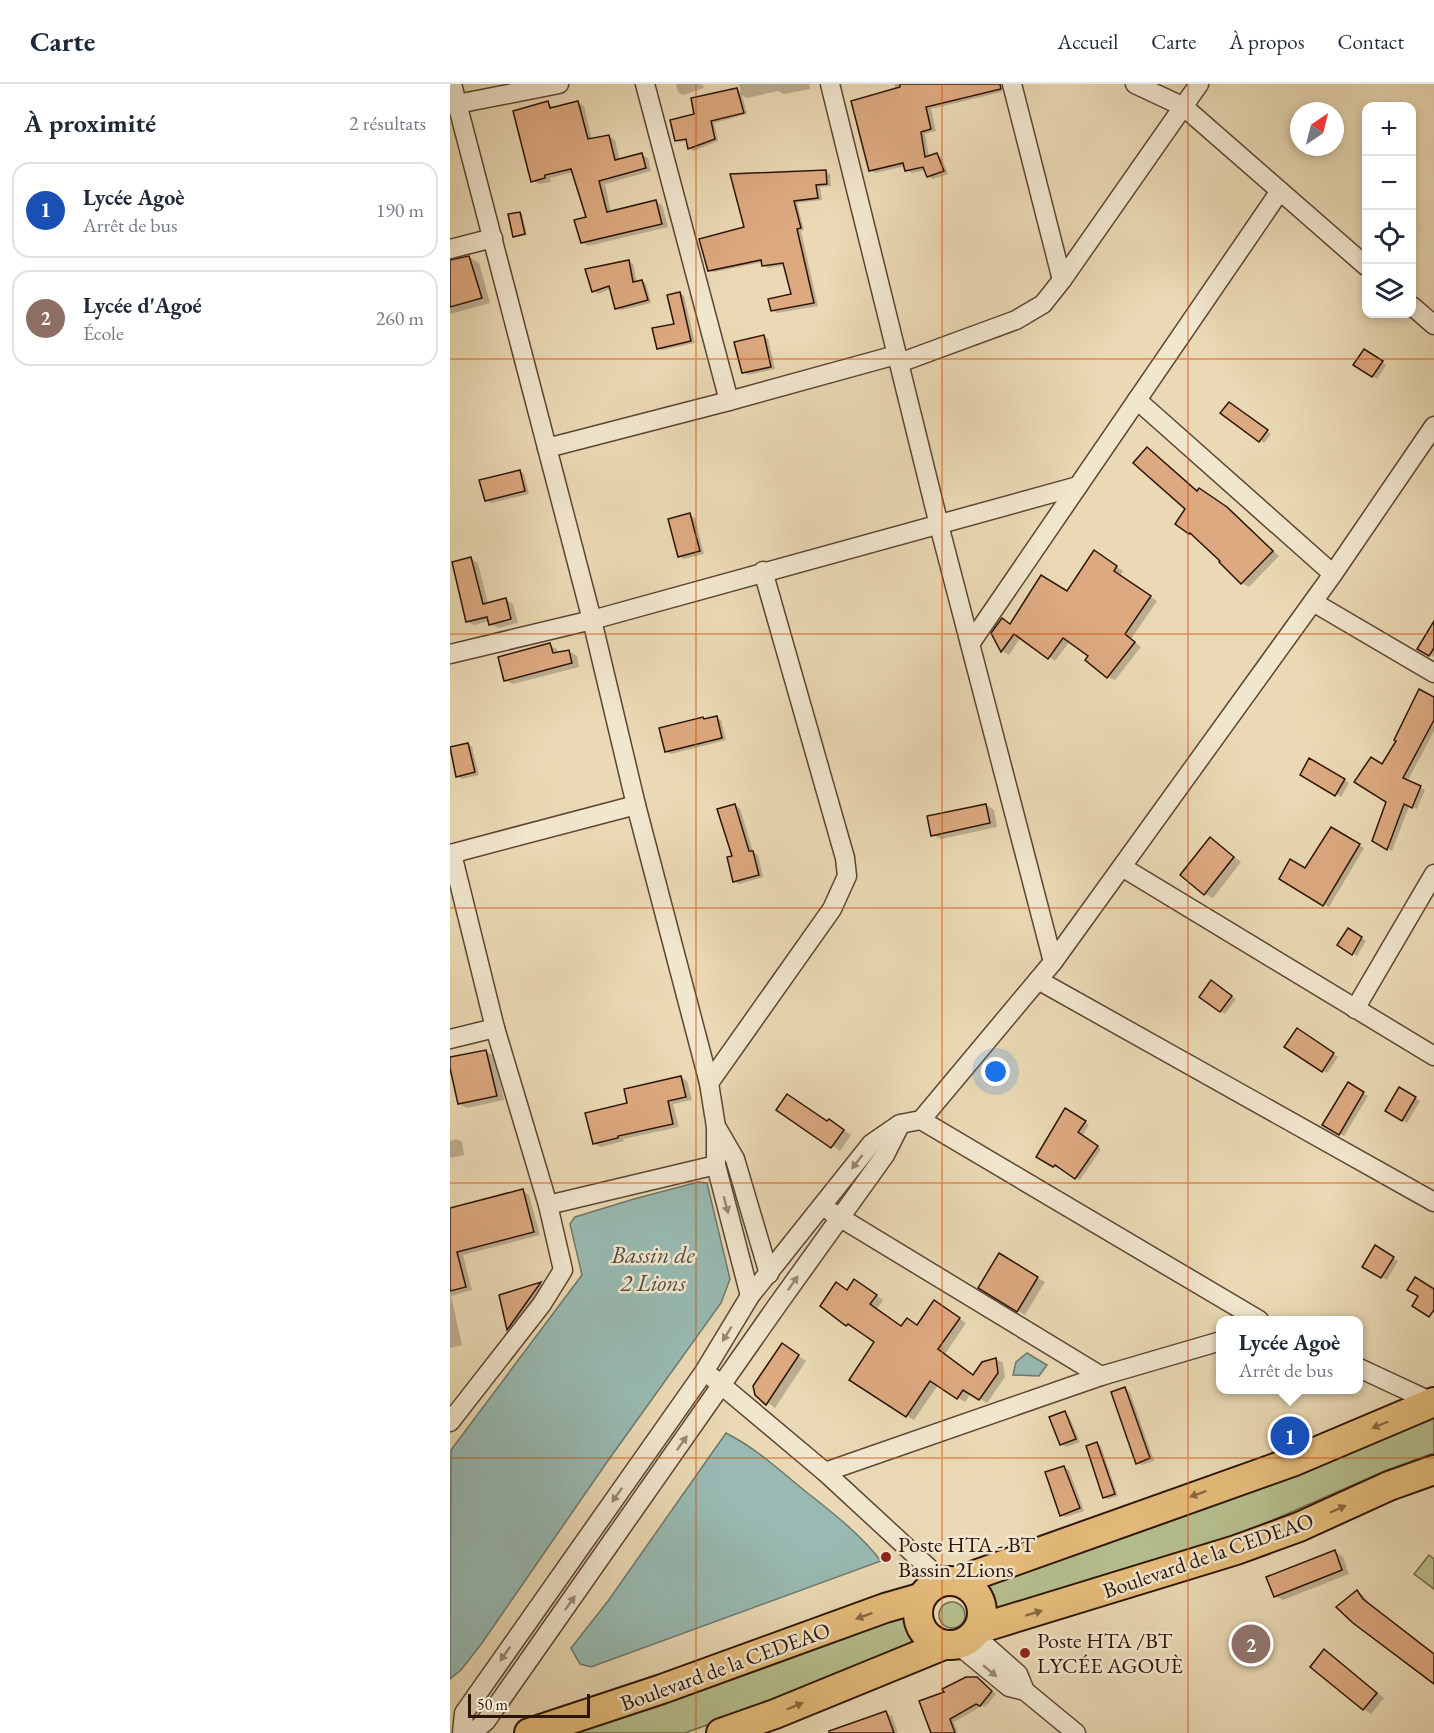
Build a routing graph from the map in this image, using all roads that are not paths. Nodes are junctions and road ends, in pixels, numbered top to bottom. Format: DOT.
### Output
graph roads {
  1 [pos="452,84"];
  2 [pos="559,84"];
  3 [pos="645,84"];
  4 [pos="830,84"];
  5 [pos="1012,84"];
  6 [pos="1135,84"];
  7 [pos="1198,84"];
  8 [pos="458,104"];
  9 [pos="1184,107"];
  10 [pos="1280,191"];
  11 [pos="493,238"];
  12 [pos="450,249"];
  13 [pos="1363,264"];
  14 [pos="1062,280"];
  15 [pos="1416,309"];
  16 [pos="1434,325"];
  17 [pos="897,359"];
  18 [pos="1137,400"];
  19 [pos="729,402"];
  20 [pos="1434,426"];
  21 [pos="547,448"];
  22 [pos="1078,486"];
  23 [pos="939,525"];
  24 [pos="764,571"];
  25 [pos="1333,574"];
  26 [pos="1313,602"];
  27 [pos="592,620"];
  28 [pos="970,644"];
  29 [pos="450,654"];
  30 [pos="1434,673"];
  31 [pos="636,805"];
  32 [pos="451,854"];
  33 [pos="1122,867"];
  34 [pos="1434,874"];
  35 [pos="1053,962"];
  36 [pos="1038,980"];
  37 [pos="1355,1009"];
  38 [pos="495,1028"];
  39 [pos="450,1039"];
  40 [pos="1434,1056"];
  41 [pos="708,1083"];
  42 [pos="921,1120"];
  43 [pos="900,1124"];
  44 [pos="716,1127"];
  45 [pos="716,1165"];
  46 [pos="1434,1202"];
  47 [pos="548,1205"];
  48 [pos="822,1206"];
  49 [pos="839,1218"];
  50 [pos="769,1274"];
  51 [pos="750,1296"];
  52 [pos="1252,1316"];
  53 [pos="1216,1342"];
  54 [pos="1363,1370"];
  55 [pos="704,1372"];
  56 [pos="1101,1376"];
  57 [pos="723,1385"];
  58 [pos="1433,1402"];
  59 [pos="450,1422"];
  60 [pos="1434,1470"];
  61 [pos="825,1472"];
  62 [pos="950,1580"];
  63 [pos="920,1598"];
  64 [pos="963,1638"];
  65 [pos="462,1733"];
  66 [pos="472,1733"];
  67 [pos="529,1733"];
  68 [pos="721,1733"];
  69 [pos="1076,1733"];
  1 -- 8 [label="street"];
  2 -- 8 [label="street"];
  3 -- 19 [label="street"];
  4 -- 17 [label="street"];
  5 -- 14 [label="street"];
  6 -- 9 [label="street"];
  7 -- 9 [label="street"];
  8 -- 11 [label="street"];
  9 -- 10 [label="street"];
  9 -- 14 [label="street"];
  10 -- 13 [label="street"];
  10 -- 18 [label="street"];
  11 -- 12 [label="street"];
  11 -- 21 [label="street"];
  14 -- 17 [label="street"];
  15 -- 16 [label="street"];
  17 -- 19 [label="street"];
  17 -- 23 [label="street"];
  18 -- 22 [label="street"];
  18 -- 25 [label="street"];
  19 -- 21 [label="street"];
  20 -- 25 [label="street"];
  21 -- 27 [label="street"];
  22 -- 23 [label="street"];
  22 -- 28 [label="street"];
  23 -- 24 [label="street"];
  23 -- 28 [label="street"];
  24 -- 27 [label="street"];
  24 -- 41 [label="street"];
  25 -- 26 [label="street"];
  26 -- 30 [label="street"];
  26 -- 33 [label="street"];
  27 -- 29 [label="street"];
  27 -- 31 [label="street"];
  28 -- 35 [label="street"];
  31 -- 32 [label="street"];
  31 -- 41 [label="street"];
  32 -- 38 [label="street"];
  33 -- 35 [label="street"];
  33 -- 37 [label="street"];
  34 -- 37 [label="street"];
  35 -- 36 [label="street"];
  36 -- 42 [label="street"];
  36 -- 46 [label="street"];
  37 -- 40 [label="street"];
  38 -- 39 [label="street"];
  38 -- 47 [label="street"];
  41 -- 44 [label="street"];
  42 -- 43 [label="street"];
  42 -- 52 [label="street"];
  43 -- 48 [label="street, one-way"];
  43 -- 49 [label="street"];
  44 -- 45 [label="street"];
  44 -- 50 [label="street"];
  45 -- 47 [label="street"];
  45 -- 51 [label="street, one-way"];
  47 -- 59 [label="street"];
  48 -- 49 [label="street"];
  48 -- 50 [label="street"];
  49 -- 56 [label="street"];
  57 -- 49 [label="street, one-way"];
  50 -- 51 [label="street"];
  51 -- 55 [label="street, one-way"];
  53 -- 56 [label="street"];
  54 -- 58 [label="street"];
  55 -- 57 [label="street"];
  55 -- 65 [label="street, one-way"];
  56 -- 61 [label="street"];
  57 -- 61 [label="street"];
  66 -- 57 [label="street, one-way"];
  58 -- 62 [label="main road, one-way"];
  64 -- 60 [label="main road, Boulevard de la CEDEAO, one-way"];
  61 -- 62 [label="street"];
  62 -- 63 [label="main road"];
  62 -- 64 [label="main road"];
  63 -- 64 [label="main road"];
  63 -- 67 [label="main road, Boulevard de la CEDEAO, one-way"];
  68 -- 64 [label="main road, Boulevard de la CEDEAO, one-way"];
  64 -- 69 [label="street"];
}
